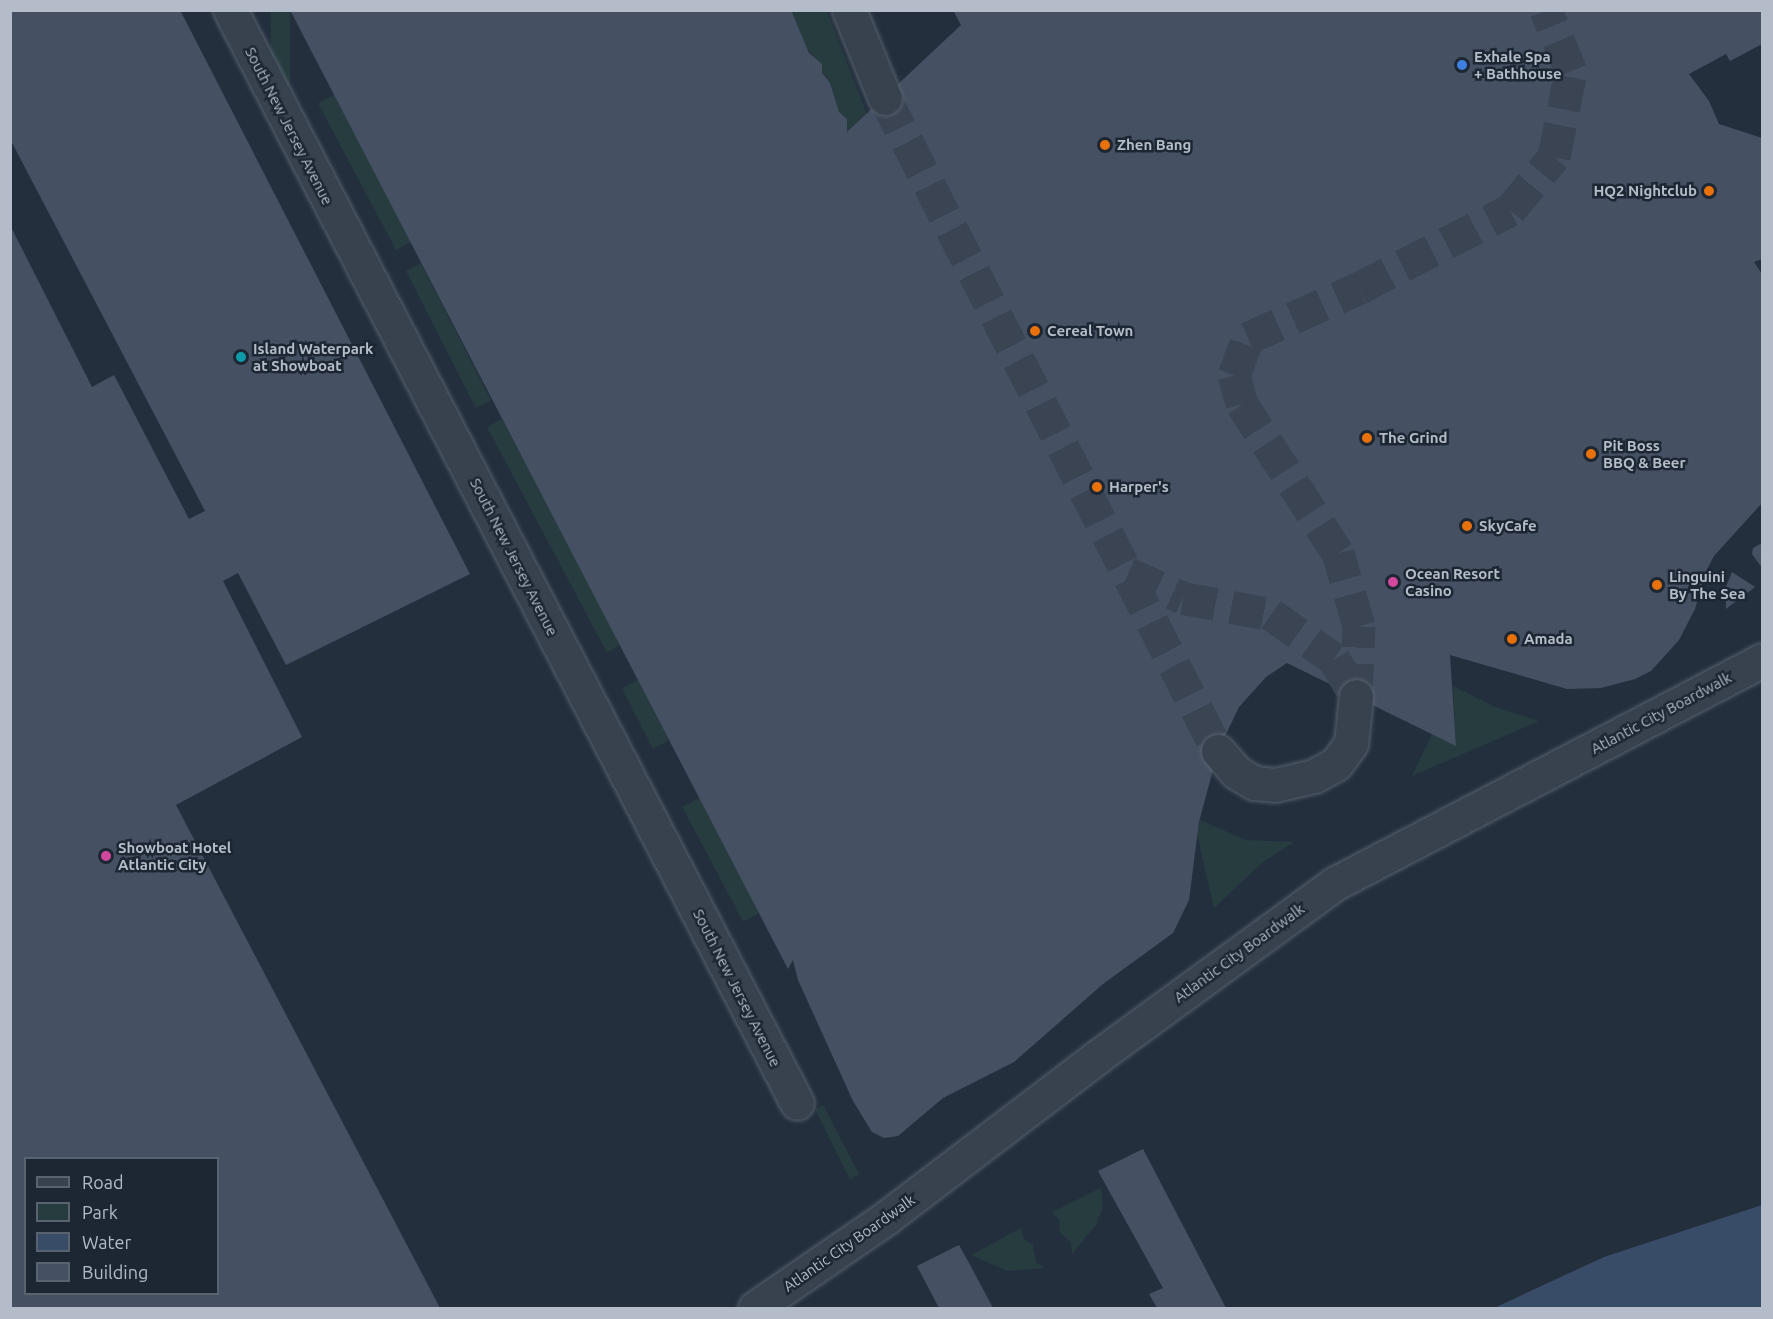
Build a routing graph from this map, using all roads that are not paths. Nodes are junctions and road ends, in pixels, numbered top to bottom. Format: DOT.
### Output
graph roads {
  1 [pos="230,10"];
  2 [pos="849,10"];
  3 [pos="885,98"];
  4 [pos="1762,660"];
  5 [pos="1356,696"];
  6 [pos="1218,751"];
  7 [pos="797,1103"];
  8 [pos="755,1308"];
  1 -- 7 [label="street, South New Jersey Avenue"];
  2 -- 3 [label="street"];
  4 -- 8 [label="street, Atlantic City Boardwalk"];
  5 -- 6 [label="street"];
}
